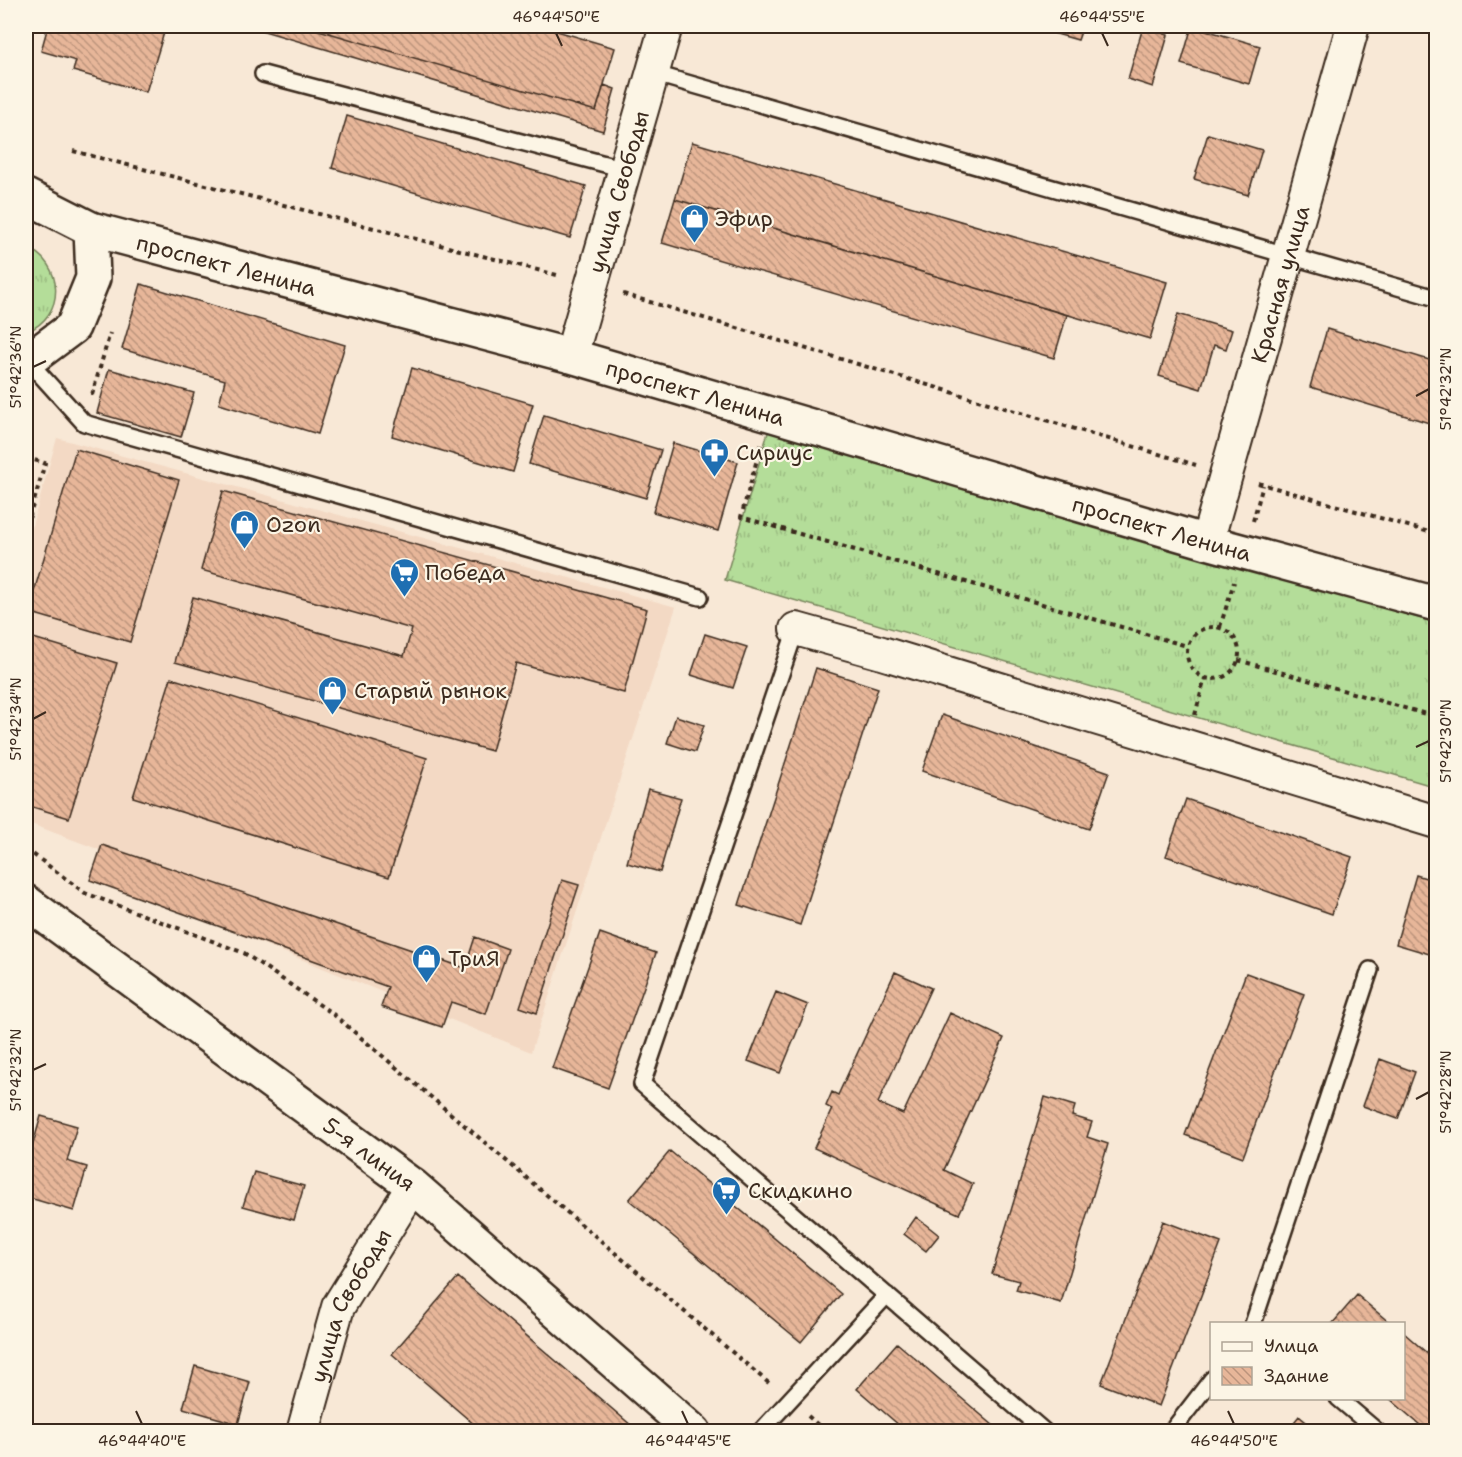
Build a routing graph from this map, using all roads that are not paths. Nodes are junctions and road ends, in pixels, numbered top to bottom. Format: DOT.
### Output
graph roads {
  1 [pos="662,26"];
  2 [pos="1353,26"];
  3 [pos="652,73"];
  4 [pos="263,74"];
  5 [pos="624,169"];
  6 [pos="26,196"];
  7 [pos="91,229"];
  8 [pos="1288,255"];
  9 [pos="1437,298"];
  10 [pos="571,357"];
  11 [pos="26,364"];
  12 [pos="1208,542"];
  13 [pos="700,597"];
  14 [pos="1437,604"];
  15 [pos="796,629"];
  16 [pos="1437,822"];
  17 [pos="26,902"];
  18 [pos="1371,970"];
  19 [pos="413,1186"];
  20 [pos="886,1295"];
  21 [pos="1253,1322"];
  22 [pos="1210,1382"];
  23 [pos="1340,1400"];
  24 [pos="303,1431"];
  25 [pos="694,1431"];
  26 [pos="760,1431"];
  27 [pos="1045,1431"];
  28 [pos="1171,1431"];
  29 [pos="1378,1431"];
  1 -- 3 [label="street, улица Свободы"];
  2 -- 8 [label="street, Красная улица"];
  3 -- 5 [label="street, улица Свободы"];
  3 -- 8 [label="lane"];
  4 -- 5 [label="lane"];
  5 -- 10 [label="street, улица Свободы"];
  6 -- 7 [label="street, проспект Ленина"];
  7 -- 10 [label="street, проспект Ленина"];
  7 -- 11 [label="street"];
  8 -- 9 [label="lane"];
  8 -- 12 [label="street, Красная улица"];
  10 -- 12 [label="street, проспект Ленина"];
  11 -- 13 [label="lane"];
  12 -- 14 [label="street, проспект Ленина"];
  15 -- 16 [label="street"];
  15 -- 20 [label="lane"];
  17 -- 19 [label="street, 5-я линия"];
  18 -- 21 [label="lane"];
  19 -- 24 [label="street, улица Свободы"];
  19 -- 25 [label="street, 5-я линия"];
  20 -- 26 [label="lane"];
  20 -- 27 [label="lane"];
  22 -- 28 [label="lane"];
  23 -- 29 [label="lane"];
}
